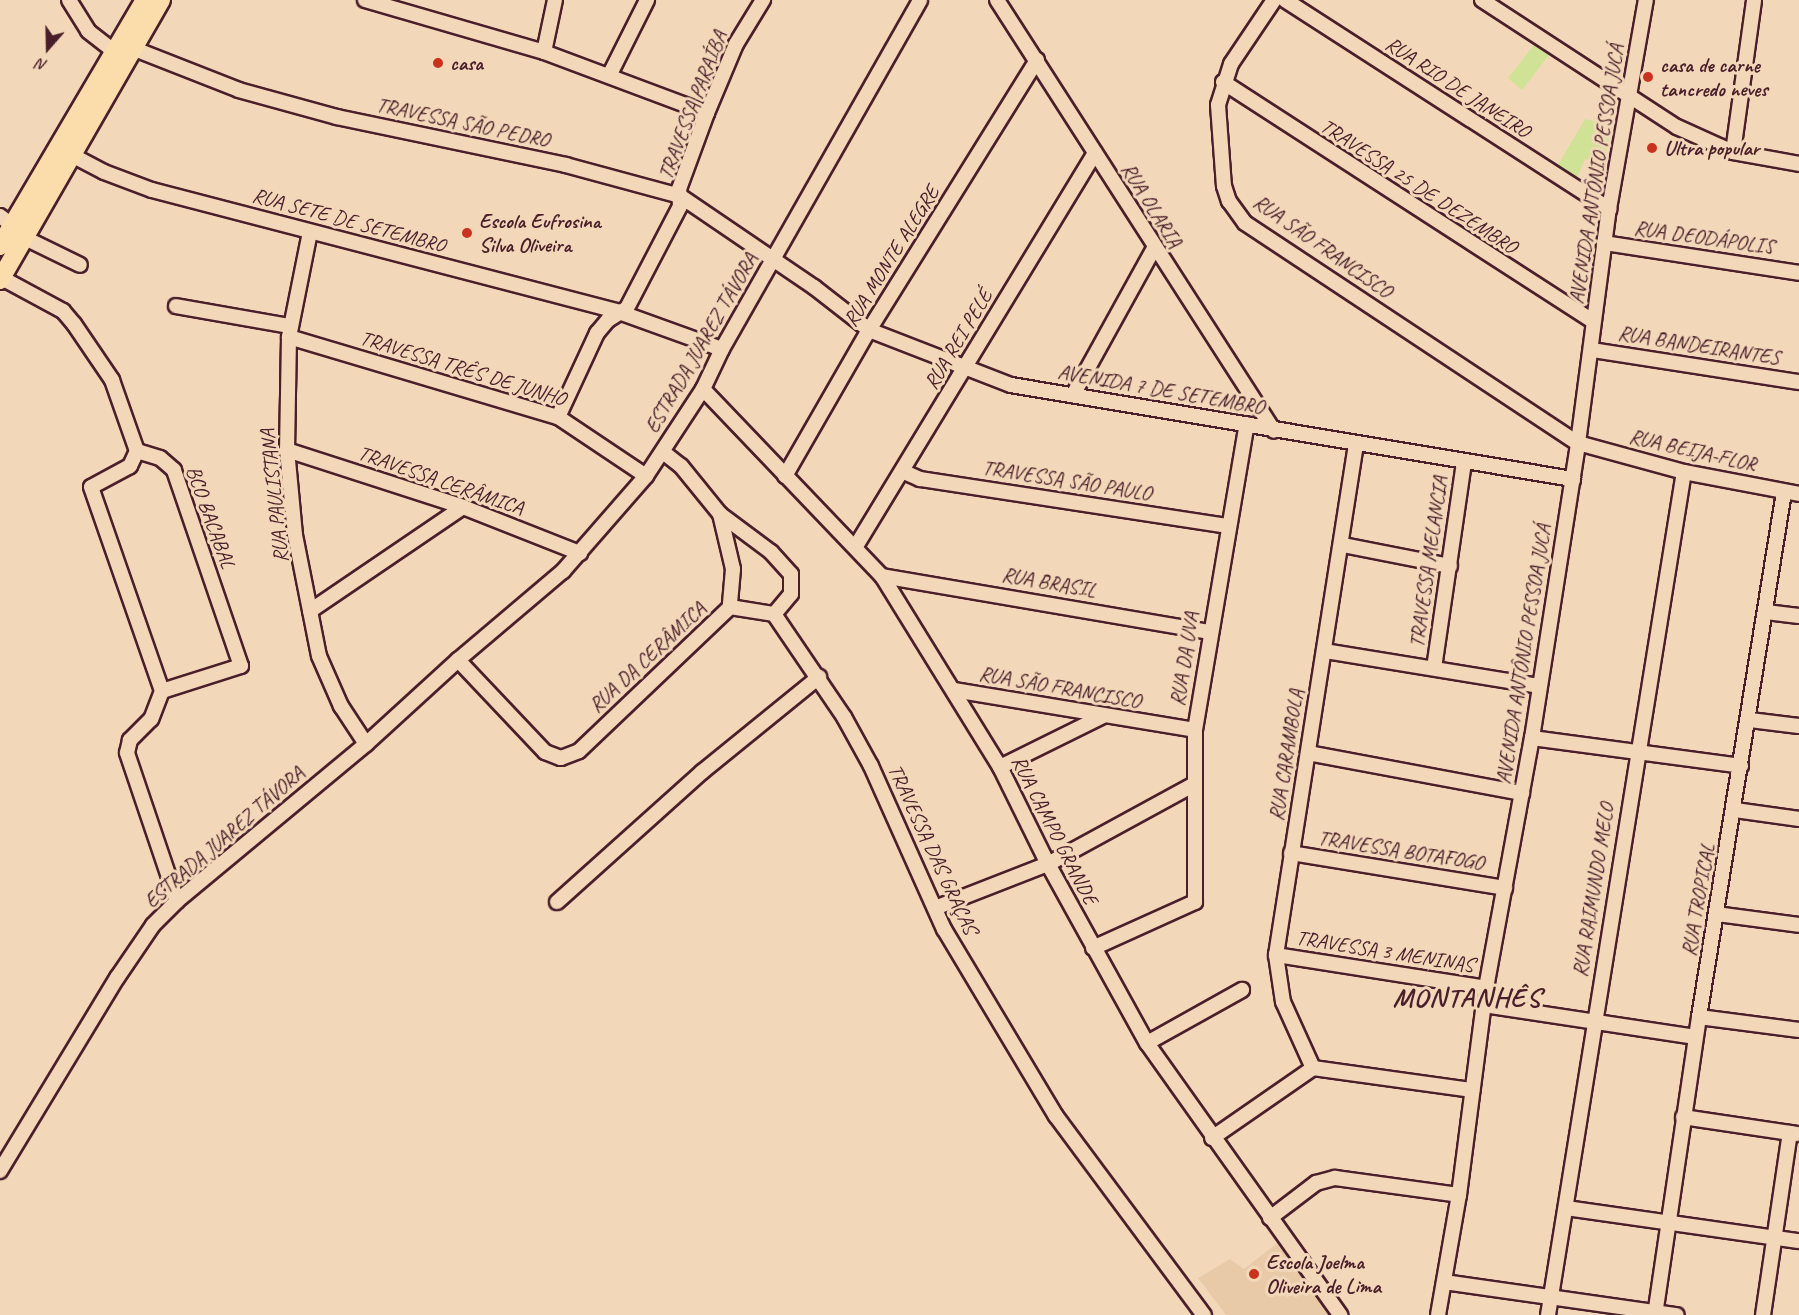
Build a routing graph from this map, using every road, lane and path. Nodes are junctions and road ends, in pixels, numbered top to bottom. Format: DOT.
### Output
graph roads {
  1 [pos="69,0"];
  2 [pos="145,0"];
  3 [pos="161,0"];
  4 [pos="365,0"];
  5 [pos="555,0"];
  6 [pos="646,0"];
  7 [pos="764,0"];
  8 [pos="920,0"];
  9 [pos="997,0"];
  10 [pos="1274,0"];
  11 [pos="1285,0"];
  12 [pos="1482,0"];
  13 [pos="1646,0"];
  14 [pos="1754,0"];
  15 [pos="123,50"];
  16 [pos="544,52"];
  17 [pos="1037,60"];
  18 [pos="610,74"];
  19 [pos="1223,82"];
  20 [pos="1629,99"];
  21 [pos="707,113"];
  22 [pos="65,152"];
  23 [pos="1733,152"];
  24 [pos="1095,153"];
  25 [pos="1799,164"];
  26 [pos="680,196"];
  27 [pos="1609,209"];
  28 [pos="12,226"];
  29 [pos="310,232"];
  30 [pos="1604,243"];
  31 [pos="0,246"];
  32 [pos="1154,248"];
  33 [pos="773,260"];
  34 [pos="80,265"];
  35 [pos="1799,273"];
  36 [pos="0,278"];
  37 [pos="176,306"];
  38 [pos="619,312"];
  39 [pos="1593,321"];
  40 [pos="869,330"];
  41 [pos="290,332"];
  42 [pos="722,349"];
  43 [pos="1592,350"];
  44 [pos="966,366"];
  45 [pos="1799,382"];
  46 [pos="703,389"];
  47 [pos="1073,395"];
  48 [pos="558,417"];
  49 [pos="1246,424"];
  50 [pos="1274,431"];
  51 [pos="1578,442"];
  52 [pos="1356,444"];
  53 [pos="287,450"];
  54 [pos="137,452"];
  55 [pos="663,452"];
  56 [pos="1464,462"];
  57 [pos="902,471"];
  58 [pos="1684,472"];
  59 [pos="646,476"];
  60 [pos="785,476"];
  61 [pos="1572,479"];
  62 [pos="1784,492"];
  63 [pos="1799,494"];
  64 [pos="464,507"];
  65 [pos="720,514"];
  66 [pos="1226,526"];
  67 [pos="1342,545"];
  68 [pos="856,546"];
  69 [pos="580,553"];
  70 [pos="1450,566"];
  71 [pos="882,576"];
  72 [pos="730,607"];
  73 [pos="310,611"];
  74 [pos="1766,612"];
  75 [pos="774,614"];
  76 [pos="1799,616"];
  77 [pos="1209,632"];
  78 [pos="1325,651"];
  79 [pos="458,660"];
  80 [pos="1434,668"];
  81 [pos="819,677"];
  82 [pos="1539,686"];
  83 [pos="162,690"];
  84 [pos="954,690"];
  85 [pos="1103,716"];
  86 [pos="1750,720"];
  87 [pos="1799,726"];
  88 [pos="1195,730"];
  89 [pos="1532,738"];
  90 [pos="366,744"];
  91 [pos="1308,753"];
  92 [pos="1637,753"];
  93 [pos="1741,766"];
  94 [pos="1000,767"];
  95 [pos="1193,785"];
  96 [pos="1522,793"];
  97 [pos="1735,810"];
  98 [pos="1799,819"];
  99 [pos="1291,853"];
  100 [pos="1048,864"];
  101 [pos="1505,888"];
  102 [pos="177,901"];
  103 [pos="557,902"];
  104 [pos="935,908"];
  105 [pos="1717,914"];
  106 [pos="1799,925"];
  107 [pos="1093,948"];
  108 [pos="1276,955"];
  109 [pos="1486,988"];
  110 [pos="1242,990"];
  111 [pos="1484,1005"];
  112 [pos="1699,1017"];
  113 [pos="1593,1022"];
  114 [pos="1799,1030"];
  115 [pos="1696,1037"];
  116 [pos="1147,1043"];
  117 [pos="1313,1068"];
  118 [pos="1473,1089"];
  119 [pos="1683,1117"];
  120 [pos="1795,1134"];
  121 [pos="1212,1138"];
  122 [pos="0,1171"];
  123 [pos="1459,1195"];
  124 [pos="1566,1208"];
  125 [pos="1270,1218"];
  126 [pos="1670,1221"];
  127 [pos="1778,1238"];
  128 [pos="1799,1241"];
  129 [pos="1444,1281"];
  130 [pos="1552,1295"];
  131 [pos="1656,1313"];
  132 [pos="1204,1315"];
  133 [pos="1341,1315"];
  134 [pos="1438,1315"];
  135 [pos="1548,1315"];
  136 [pos="1677,1315"];
  137 [pos="1763,1315"];
  1 -- 15 [label="street, TRAVESSA SÃO PEDRO"];
  2 -- 15 [label="main road"];
  3 -- 15 [label="main road"];
  4 -- 16 [label="street"];
  5 -- 16 [label="street"];
  6 -- 18 [label="street"];
  7 -- 21 [label="street, TRAVESSA PARAÍBA"];
  8 -- 33 [label="street, ESTRADA JUAREZ TÁVORA"];
  9 -- 17 [label="street, RUA OLARIA"];
  10 -- 19 [label="street, RUA SÃO FRANCISCO"];
  11 -- 27 [label="street, RUA RIO DE JANEIRO"];
  12 -- 20 [label="street"];
  13 -- 20 [label="street, AVENIDA ANTÔNIO PESSOA JUCÁ"];
  14 -- 23 [label="street"];
  15 -- 22 [label="main road"];
  15 -- 26 [label="street, TRAVESSA SÃO PEDRO"];
  16 -- 18 [label="street"];
  17 -- 24 [label="street, RUA OLARIA"];
  17 -- 40 [label="street, RUA MONTE ALEGRE"];
  18 -- 21 [label="street"];
  19 -- 39 [label="street, TRAVESSA 25 DE DEZEMBRO"];
  19 -- 51 [label="street, RUA SÃO FRANCISCO"];
  20 -- 23 [label="street"];
  20 -- 27 [label="street, AVENIDA ANTÔNIO PESSOA JUCÁ"];
  21 -- 26 [label="street, TRAVESSA PARAÍBA"];
  22 -- 28 [label="main road"];
  22 -- 29 [label="street, RUA SETE DE SETEMBRO"];
  23 -- 25 [label="street"];
  24 -- 32 [label="street, RUA OLARIA"];
  24 -- 44 [label="street, RUA REI PELÉ"];
  26 -- 33 [label="street, TRAVESSA SÃO PEDRO"];
  26 -- 38 [label="street, TRAVESSA PARAÍBA"];
  27 -- 30 [label="street, AVENIDA ANTÔNIO PESSOA JUCÁ"];
  28 -- 31 [label="main road"];
  28 -- 34 [label="street"];
  28 -- 36 [label="main road"];
  29 -- 38 [label="street, RUA SETE DE SETEMBRO"];
  29 -- 41 [label="street, RUA PAULISTANA"];
  30 -- 35 [label="street, RUA DEODÁPOLIS"];
  30 -- 39 [label="street, AVENIDA ANTÔNIO PESSOA JUCÁ"];
  32 -- 47 [label="street"];
  32 -- 50 [label="street, RUA OLARIA"];
  33 -- 40 [label="street, AVENIDA 7 DE SETEMBRO"];
  33 -- 42 [label="street, ESTRADA JUAREZ TÁVORA"];
  36 -- 54 [label="street"];
  37 -- 41 [label="street, TRAVESSA TRÊS DE JUNHO"];
  38 -- 42 [label="street, RUA SETE DE SETEMBRO"];
  38 -- 48 [label="street, TRAVESSA PARAÍBA"];
  39 -- 43 [label="street, AVENIDA ANTÔNIO PESSOA JUCÁ"];
  40 -- 44 [label="street, AVENIDA 7 DE SETEMBRO"];
  40 -- 60 [label="street, RUA MONTE ALEGRE"];
  41 -- 48 [label="street, TRAVESSA TRÊS DE JUNHO"];
  41 -- 53 [label="street, RUA PAULISTANA"];
  42 -- 46 [label="street, ESTRADA JUAREZ TÁVORA"];
  43 -- 45 [label="street, RUA BANDEIRANTES"];
  43 -- 51 [label="street, AVENIDA ANTÔNIO PESSOA JUCÁ"];
  44 -- 47 [label="street, AVENIDA 7 DE SETEMBRO"];
  44 -- 57 [label="street, RUA REI PELÉ"];
  46 -- 55 [label="street, ESTRADA JUAREZ TÁVORA"];
  46 -- 60 [label="street, RUA CAMPO GRANDE"];
  47 -- 49 [label="street, AVENIDA 7 DE SETEMBRO"];
  48 -- 59 [label="street, TRAVESSA TRÊS DE JUNHO"];
  49 -- 50 [label="street, AVENIDA 7 DE SETEMBRO"];
  49 -- 66 [label="street, RUA DA UVA"];
  50 -- 52 [label="street, AVENIDA 7 DE SETEMBRO"];
  51 -- 58 [label="street, RUA BEIJA-FLOR"];
  51 -- 61 [label="street, AVENIDA ANTÔNIO PESSOA JUCÁ"];
  52 -- 56 [label="street, AVENIDA 7 DE SETEMBRO"];
  52 -- 67 [label="street, RUA CARAMBOLA"];
  53 -- 64 [label="street, TRAVESSA CERÂMICA"];
  53 -- 73 [label="street, RUA PAULISTANA"];
  54 -- 83 [label="street"];
  54 -- 83 [label="street, BCO BACABAL"];
  55 -- 59 [label="street, ESTRADA JUAREZ TÁVORA"];
  55 -- 65 [label="street"];
  56 -- 61 [label="street, AVENIDA 7 DE SETEMBRO"];
  56 -- 70 [label="street, TRAVESSA MELANCIA"];
  57 -- 66 [label="street, TRAVESSA SÃO PAULO"];
  57 -- 68 [label="street, RUA REI PELÉ"];
  58 -- 62 [label="street, RUA BEIJA-FLOR"];
  58 -- 92 [label="street, RUA RAIMUNDO MELO"];
  59 -- 69 [label="street, ESTRADA JUAREZ TÁVORA"];
  60 -- 68 [label="street, RUA CAMPO GRANDE"];
  61 -- 82 [label="street, AVENIDA ANTÔNIO PESSOA JUCÁ"];
  62 -- 63 [label="street, RUA BEIJA-FLOR"];
  62 -- 74 [label="street, RUA TROPICAL"];
  64 -- 69 [label="street, TRAVESSA CERÂMICA"];
  64 -- 73 [label="street"];
  65 -- 72 [label="street"];
  65 -- 75 [label="street"];
  66 -- 77 [label="street, RUA DA UVA"];
  67 -- 70 [label="street"];
  67 -- 78 [label="street, RUA CARAMBOLA"];
  68 -- 71 [label="street, RUA CAMPO GRANDE"];
  69 -- 79 [label="street, ESTRADA JUAREZ TÁVORA"];
  70 -- 80 [label="street, TRAVESSA MELANCIA"];
  71 -- 77 [label="street, RUA BRASIL"];
  71 -- 84 [label="street, RUA CAMPO GRANDE"];
  72 -- 75 [label="street, RUA DA CERÂMICA"];
  72 -- 79 [label="street, RUA DA CERÂMICA"];
  73 -- 90 [label="street, RUA PAULISTANA"];
  74 -- 76 [label="street"];
  74 -- 86 [label="street, RUA TROPICAL"];
  75 -- 81 [label="street, TRAVESSA DAS GRAÇAS"];
  77 -- 88 [label="street, RUA DA UVA"];
  78 -- 80 [label="street"];
  78 -- 91 [label="street, RUA CARAMBOLA"];
  79 -- 90 [label="street, ESTRADA JUAREZ TÁVORA"];
  80 -- 82 [label="street"];
  81 -- 103 [label="street"];
  81 -- 104 [label="street, TRAVESSA DAS GRAÇAS"];
  82 -- 89 [label="street, AVENIDA ANTÔNIO PESSOA JUCÁ"];
  83 -- 102 [label="street"];
  84 -- 85 [label="street, RUA SÃO FRANCISCO"];
  84 -- 94 [label="street, RUA CAMPO GRANDE"];
  85 -- 88 [label="street, RUA SÃO FRANCISCO"];
  85 -- 94 [label="street"];
  86 -- 87 [label="street"];
  86 -- 93 [label="street, RUA TROPICAL"];
  88 -- 95 [label="street, RUA DA UVA"];
  89 -- 92 [label="street"];
  89 -- 96 [label="street, AVENIDA ANTÔNIO PESSOA JUCÁ"];
  90 -- 102 [label="street, ESTRADA JUAREZ TÁVORA"];
  91 -- 96 [label="street"];
  91 -- 99 [label="street, RUA CARAMBOLA"];
  92 -- 93 [label="street"];
  92 -- 113 [label="street, RUA RAIMUNDO MELO"];
  93 -- 97 [label="street, RUA TROPICAL"];
  94 -- 100 [label="street, RUA CAMPO GRANDE"];
  95 -- 100 [label="street"];
  95 -- 107 [label="street, RUA DA UVA"];
  96 -- 101 [label="street, AVENIDA ANTÔNIO PESSOA JUCÁ"];
  97 -- 98 [label="street"];
  97 -- 105 [label="street, RUA TROPICAL"];
  99 -- 101 [label="street, TRAVESSA BOTAFOGO"];
  99 -- 108 [label="street, RUA CARAMBOLA"];
  100 -- 104 [label="street"];
  100 -- 107 [label="street, RUA CAMPO GRANDE"];
  101 -- 109 [label="street, AVENIDA ANTÔNIO PESSOA JUCÁ"];
  102 -- 122 [label="street, ESTRADA JUAREZ TÁVORA"];
  104 -- 132 [label="street, TRAVESSA DAS GRAÇAS"];
  105 -- 106 [label="street"];
  105 -- 112 [label="street, RUA TROPICAL"];
  107 -- 116 [label="street, RUA CAMPO GRANDE"];
  108 -- 109 [label="street, TRAVESSA 3 MENINAS"];
  108 -- 117 [label="street, RUA CARAMBOLA"];
  109 -- 111 [label="street, AVENIDA ANTÔNIO PESSOA JUCÁ"];
  110 -- 116 [label="street"];
  111 -- 113 [label="street"];
  111 -- 118 [label="street, AVENIDA ANTÔNIO PESSOA JUCÁ"];
  112 -- 114 [label="street"];
  112 -- 115 [label="street, RUA TROPICAL"];
  113 -- 115 [label="street"];
  113 -- 124 [label="street, RUA RAIMUNDO MELO"];
  115 -- 119 [label="street, RUA TROPICAL"];
  116 -- 121 [label="street, RUA CAMPO GRANDE"];
  117 -- 118 [label="street"];
  117 -- 121 [label="street"];
  118 -- 123 [label="street, AVENIDA ANTÔNIO PESSOA JUCÁ"];
  119 -- 120 [label="street"];
  119 -- 126 [label="street, RUA TROPICAL"];
  120 -- 127 [label="street"];
  121 -- 125 [label="street, RUA CAMPO GRANDE"];
  123 -- 125 [label="street"];
  123 -- 129 [label="street, AVENIDA ANTÔNIO PESSOA JUCÁ"];
  124 -- 126 [label="street"];
  124 -- 130 [label="street, RUA RAIMUNDO MELO"];
  125 -- 133 [label="street, RUA CAMPO GRANDE"];
  126 -- 127 [label="street"];
  126 -- 131 [label="street, RUA TROPICAL"];
  127 -- 128 [label="street"];
  127 -- 137 [label="street"];
  129 -- 130 [label="street"];
  129 -- 134 [label="street, AVENIDA ANTÔNIO PESSOA JUCÁ"];
  130 -- 131 [label="street"];
  130 -- 135 [label="street, RUA RAIMUNDO MELO"];
  131 -- 136 [label="street"];
}
